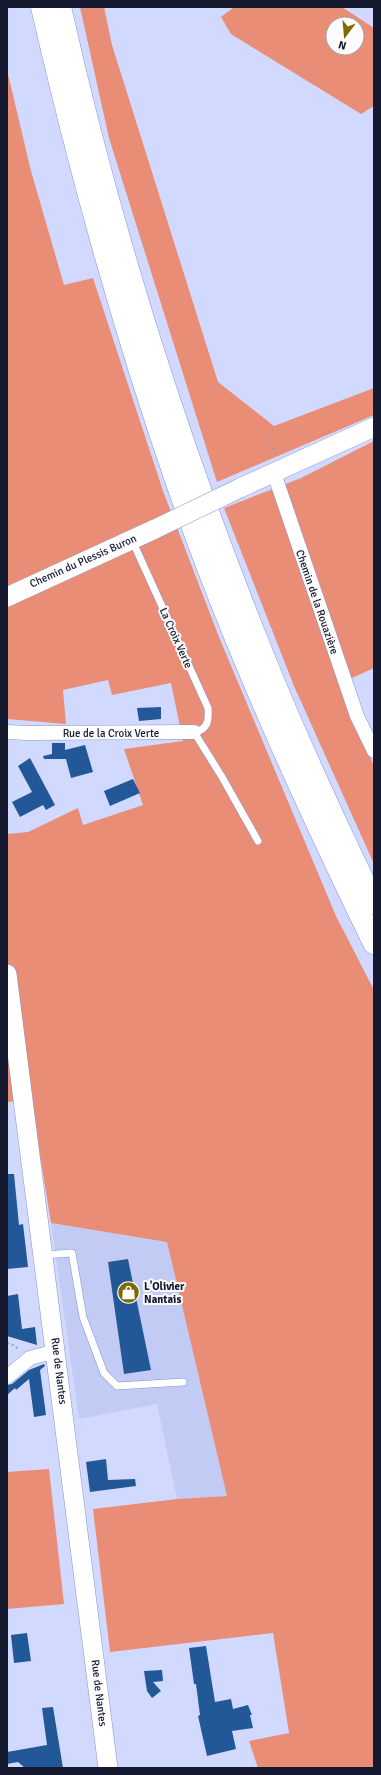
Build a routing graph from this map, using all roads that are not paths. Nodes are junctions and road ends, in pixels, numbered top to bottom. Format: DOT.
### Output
graph roads {
  1 [pos="42,7"];
  2 [pos="60,7"];
  3 [pos="374,427"];
  4 [pos="272,473"];
  5 [pos="132,540"];
  6 [pos="9,595"];
  7 [pos="369,730"];
  8 [pos="7,732"];
  9 [pos="194,732"];
  10 [pos="27,733"];
  11 [pos="7,737"];
  12 [pos="374,751"];
  13 [pos="258,841"];
  14 [pos="374,903"];
  15 [pos="374,943"];
  16 [pos="7,974"];
  17 [pos="44,1255"];
  18 [pos="56,1351"];
  19 [pos="7,1377"];
  20 [pos="183,1382"];
  21 [pos="108,1768"];
  1 -- 15 [label="highway"];
  2 -- 14 [label="highway"];
  3 -- 4 [label="main road"];
  4 -- 5 [label="main road, Chemin du Plessis Buron, bridge"];
  4 -- 7 [label="street, Chemin de la Rouazière"];
  5 -- 6 [label="main road, Chemin du Plessis Buron"];
  5 -- 9 [label="lane, La Croix Verte"];
  7 -- 12 [label="street, Chemin de la Rouazière"];
  8 -- 10 [label="street, Rue de la Croix Verte"];
  9 -- 10 [label="street, Rue de la Croix Verte"];
  9 -- 13 [label="lane"];
  10 -- 11 [label="street, Rue de la Croix Verte"];
  16 -- 17 [label="main road, Rue de Nantes"];
  17 -- 18 [label="main road, Rue de Nantes"];
  17 -- 20 [label="lane"];
  18 -- 19 [label="street"];
  18 -- 21 [label="main road, Rue de Nantes"];
}
